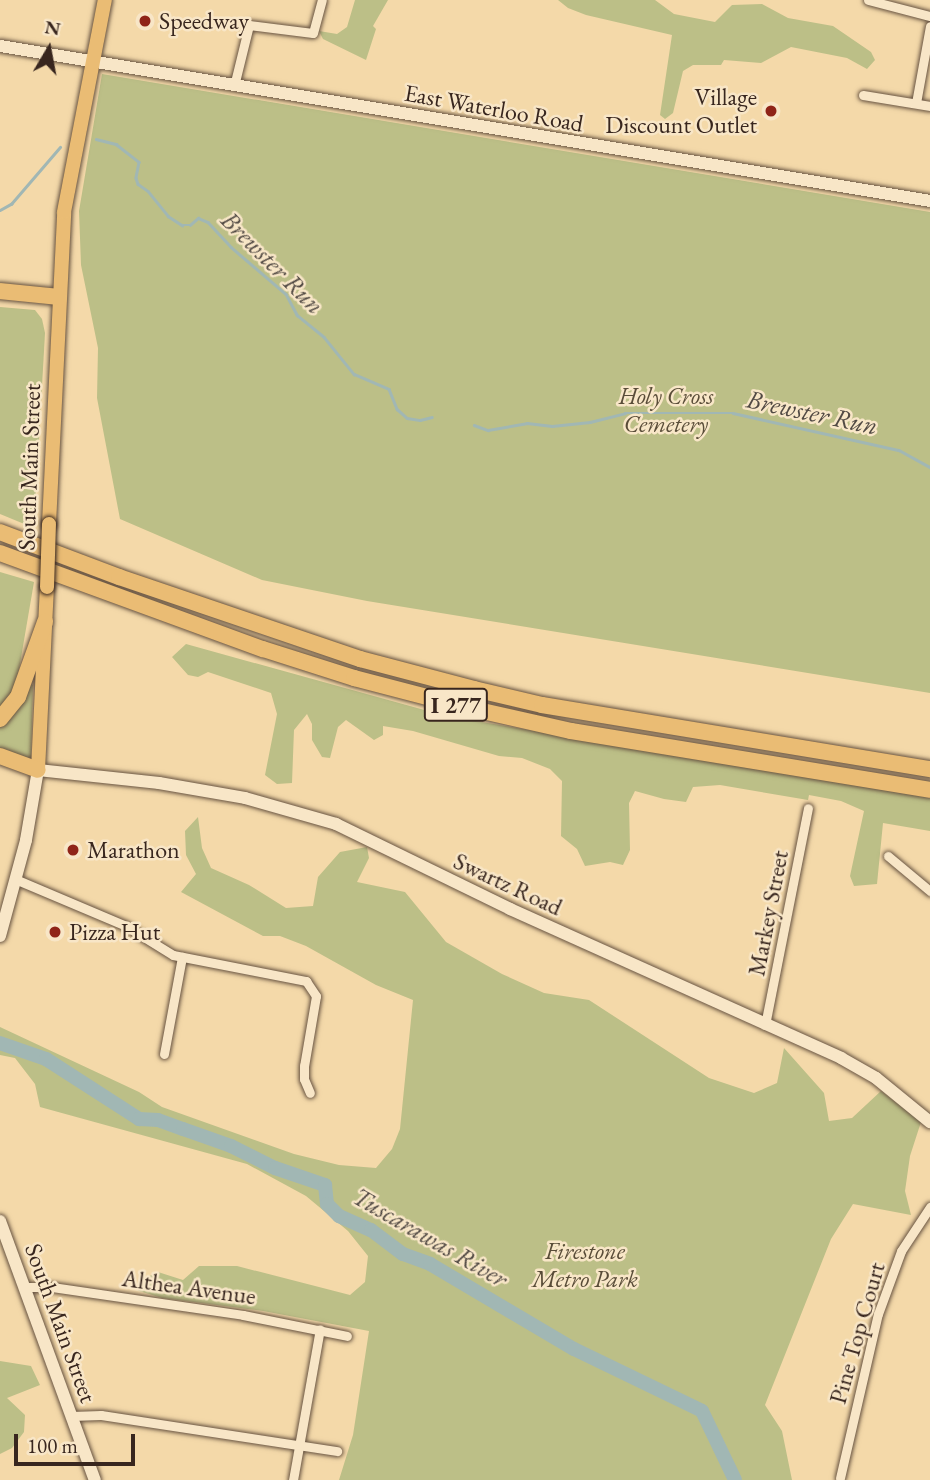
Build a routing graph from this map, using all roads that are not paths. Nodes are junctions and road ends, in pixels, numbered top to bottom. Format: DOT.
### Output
graph roads {
  1 [pos="105,0"];
  2 [pos="322,0"];
  3 [pos="868,0"];
  4 [pos="896,4"];
  5 [pos="930,16"];
  6 [pos="930,26"];
  7 [pos="0,46"];
  8 [pos="93,63"];
  9 [pos="234,86"];
  10 [pos="863,95"];
  11 [pos="916,103"];
  12 [pos="930,106"];
  13 [pos="930,201"];
  14 [pos="0,291"];
  15 [pos="59,297"];
  16 [pos="0,301"];
  17 [pos="0,532"];
  18 [pos="0,555"];
  19 [pos="45,622"];
  20 [pos="0,719"];
  21 [pos="0,756"];
  22 [pos="0,765"];
  23 [pos="930,769"];
  24 [pos="38,770"];
  25 [pos="930,790"];
  26 [pos="808,807"];
  27 [pos="888,856"];
  28 [pos="15,879"];
  29 [pos="930,891"];
  30 [pos="0,936"];
  31 [pos="182,957"];
  32 [pos="765,1025"];
  33 [pos="164,1054"];
  34 [pos="310,1093"];
  35 [pos="930,1122"];
  36 [pos="930,1207"];
  37 [pos="0,1221"];
  38 [pos="23,1287"];
  39 [pos="320,1329"];
  40 [pos="347,1336"];
  41 [pos="71,1416"];
  42 [pos="300,1446"];
  43 [pos="337,1451"];
  44 [pos="840,1478"];
  45 [pos="95,1480"];
  46 [pos="293,1480"];
  1 -- 8 [label="main road, South Main Street"];
  2 -- 9 [label="street"];
  3 -- 4 [label="street"];
  4 -- 5 [label="street"];
  6 -- 11 [label="street"];
  7 -- 8 [label="main road, East Waterloo Road"];
  8 -- 9 [label="main road, East Waterloo Road"];
  8 -- 15 [label="main road, South Main Street"];
  9 -- 13 [label="main road, East Waterloo Road"];
  10 -- 11 [label="street"];
  11 -- 12 [label="street"];
  14 -- 15 [label="highway"];
  15 -- 16 [label="highway"];
  15 -- 19 [label="main road, South Main Street, bridge"];
  17 -- 23 [label="highway, I 277"];
  18 -- 25 [label="highway, I 277"];
  19 -- 20 [label="highway"];
  19 -- 24 [label="main road, South Main Street"];
  21 -- 24 [label="highway"];
  22 -- 24 [label="highway"];
  24 -- 28 [label="main road, South Main Street"];
  24 -- 32 [label="main road, Swartz Road"];
  26 -- 32 [label="street, Markey Street"];
  27 -- 29 [label="street"];
  28 -- 30 [label="main road, South Main Street"];
  28 -- 31 [label="street"];
  31 -- 33 [label="street"];
  31 -- 34 [label="street"];
  32 -- 35 [label="main road, Swartz Road"];
  36 -- 44 [label="street, Pine Top Court"];
  37 -- 38 [label="main road, South Main Street"];
  38 -- 39 [label="street, Althea Avenue"];
  38 -- 41 [label="main road, South Main Street"];
  39 -- 40 [label="street, Althea Avenue"];
  39 -- 42 [label="street"];
  41 -- 42 [label="street"];
  41 -- 45 [label="main road, South Main Street"];
  42 -- 43 [label="street"];
  42 -- 46 [label="street"];
}
